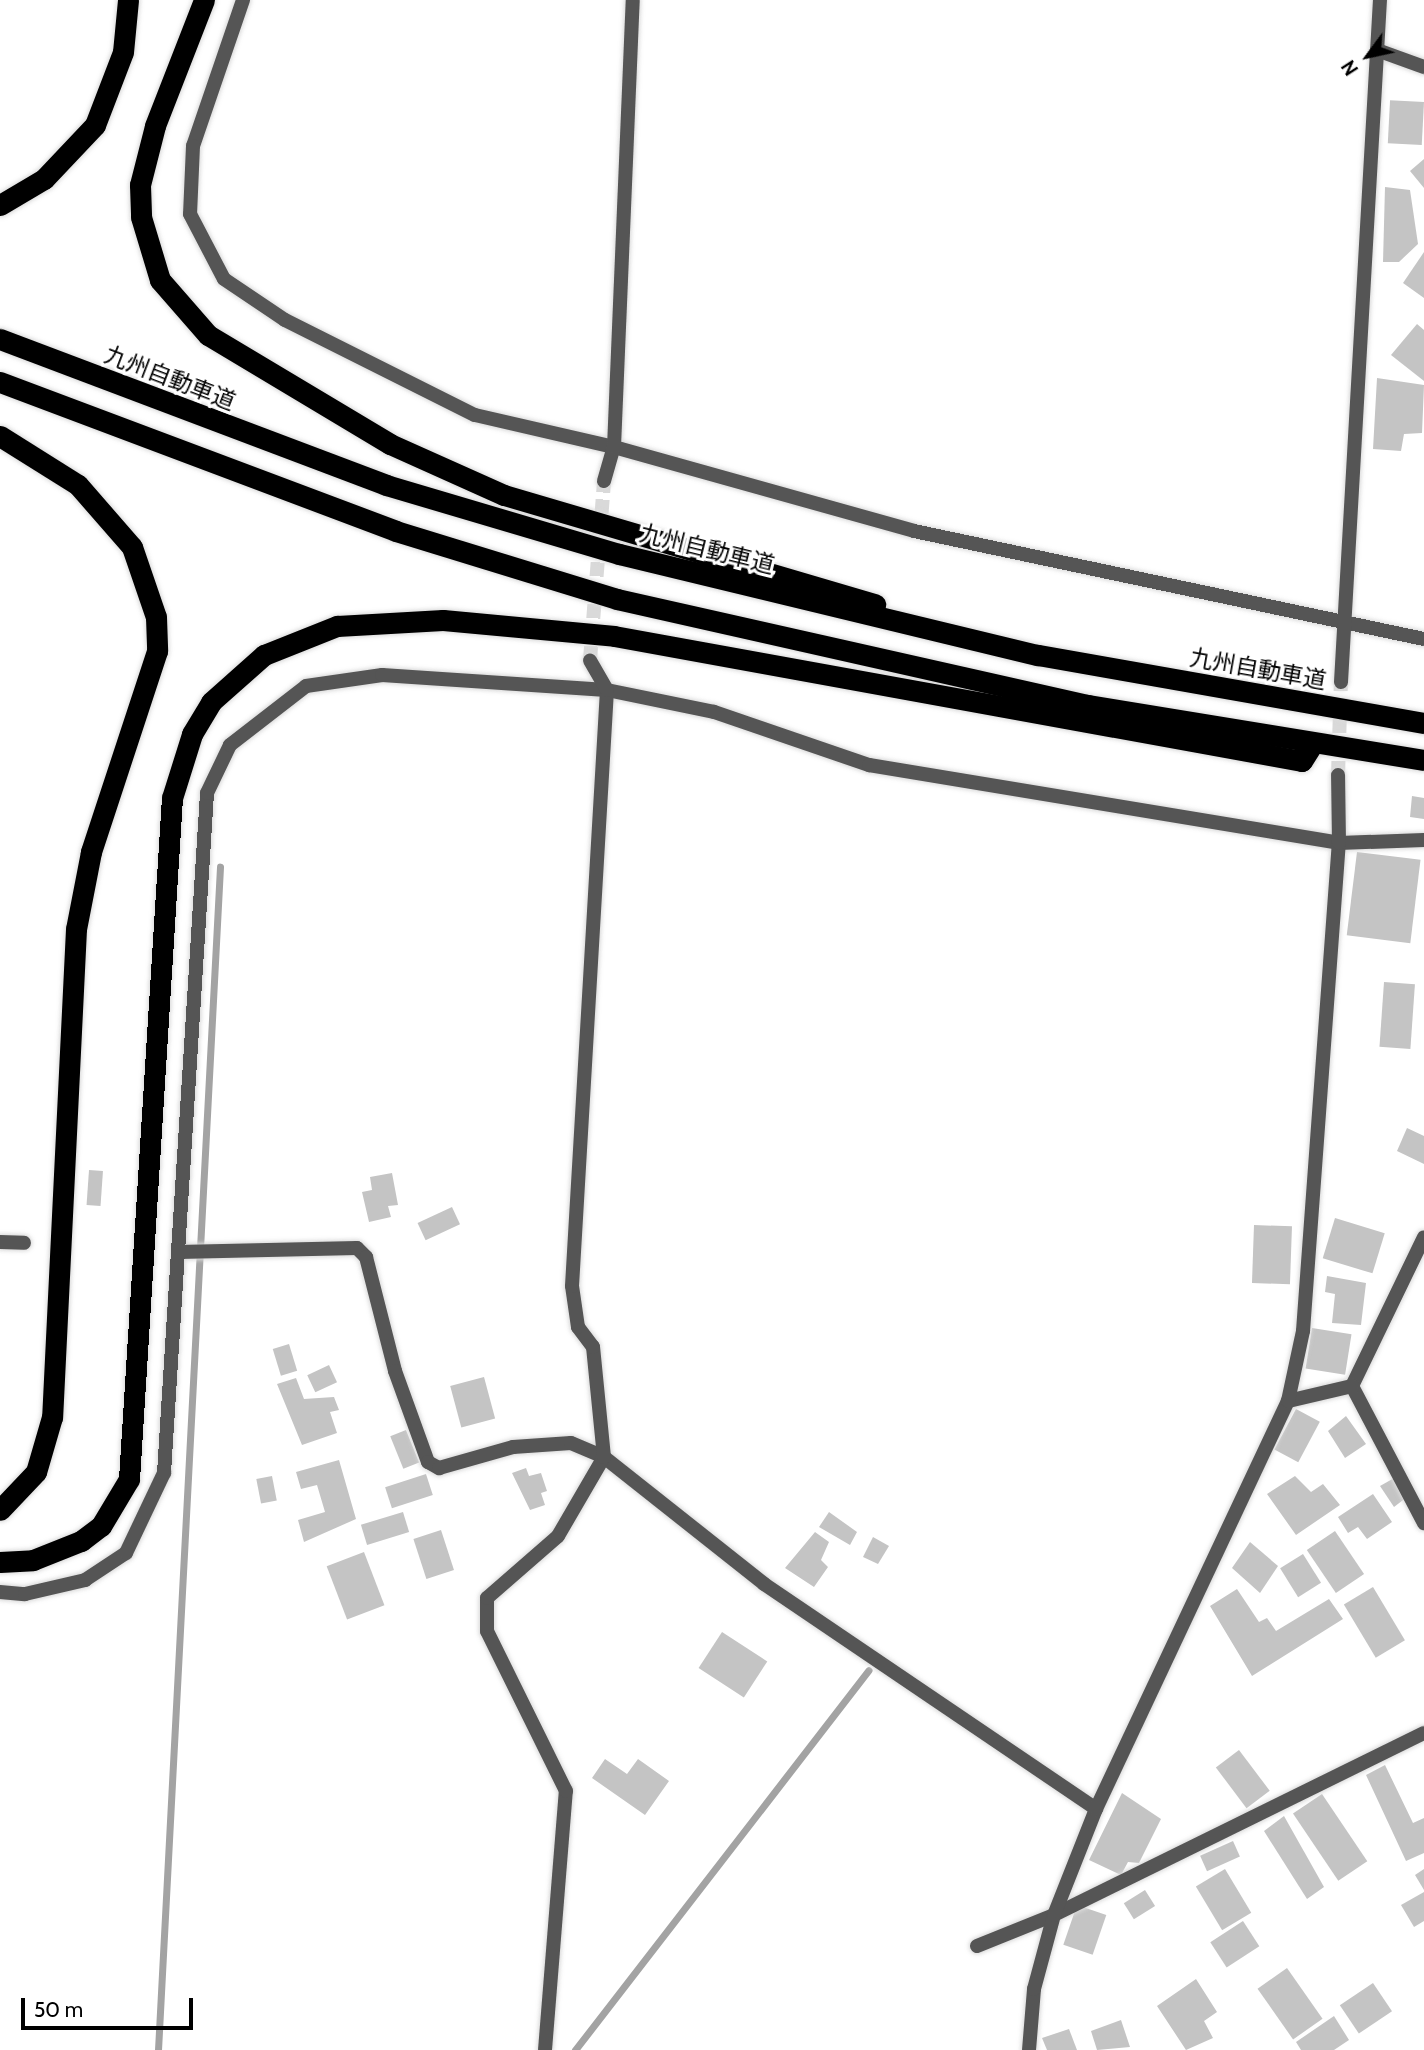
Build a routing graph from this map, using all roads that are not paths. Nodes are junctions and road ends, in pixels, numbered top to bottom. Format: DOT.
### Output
graph roads {
  1 [pos="128,0"];
  2 [pos="204,0"];
  3 [pos="243,0"];
  4 [pos="633,0"];
  5 [pos="1380,0"];
  6 [pos="1377,50"];
  7 [pos="1424,67"];
  8 [pos="0,205"];
  9 [pos="0,340"];
  10 [pos="0,382"];
  11 [pos="0,436"];
  12 [pos="614,447"];
  13 [pos="604,481"];
  14 [pos="1344,622"];
  15 [pos="1424,639"];
  16 [pos="1038,655"];
  17 [pos="590,660"];
  18 [pos="1341,682"];
  19 [pos="607,690"];
  20 [pos="1424,723"];
  21 [pos="1312,745"];
  22 [pos="1424,760"];
  23 [pos="1338,775"];
  24 [pos="1424,840"];
  25 [pos="1339,843"];
  26 [pos="1424,1237"];
  27 [pos="0,1242"];
  28 [pos="24,1242"];
  29 [pos="178,1252"];
  30 [pos="1352,1386"];
  31 [pos="1288,1401"];
  32 [pos="604,1457"];
  33 [pos="0,1510"];
  34 [pos="1424,1523"];
  35 [pos="0,1562"];
  36 [pos="0,1592"];
  37 [pos="1424,1733"];
  38 [pos="1096,1808"];
  39 [pos="1054,1915"];
  40 [pos="977,1946"];
  41 [pos="545,2050"];
  42 [pos="1029,2050"];
  1 -- 8 [label="highway"];
  2 -- 16 [label="highway"];
  3 -- 12 [label="street"];
  4 -- 12 [label="street"];
  5 -- 6 [label="street"];
  6 -- 7 [label="street"];
  6 -- 14 [label="street"];
  9 -- 16 [label="highway, 九州自動車道"];
  10 -- 21 [label="highway"];
  11 -- 33 [label="highway"];
  12 -- 13 [label="street"];
  12 -- 14 [label="street"];
  14 -- 15 [label="street"];
  14 -- 18 [label="street"];
  16 -- 20 [label="highway, 九州自動車道"];
  17 -- 19 [label="street"];
  19 -- 25 [label="street"];
  19 -- 29 [label="street"];
  19 -- 32 [label="street"];
  21 -- 22 [label="highway"];
  21 -- 35 [label="highway"];
  23 -- 25 [label="street"];
  24 -- 25 [label="street"];
  25 -- 31 [label="street"];
  26 -- 30 [label="street"];
  27 -- 28 [label="street"];
  29 -- 32 [label="street"];
  29 -- 36 [label="street"];
  30 -- 31 [label="street"];
  30 -- 34 [label="street"];
  31 -- 38 [label="street"];
  32 -- 38 [label="street"];
  32 -- 41 [label="street"];
  37 -- 39 [label="street"];
  38 -- 39 [label="street"];
  39 -- 40 [label="street"];
  39 -- 42 [label="street"];
}
